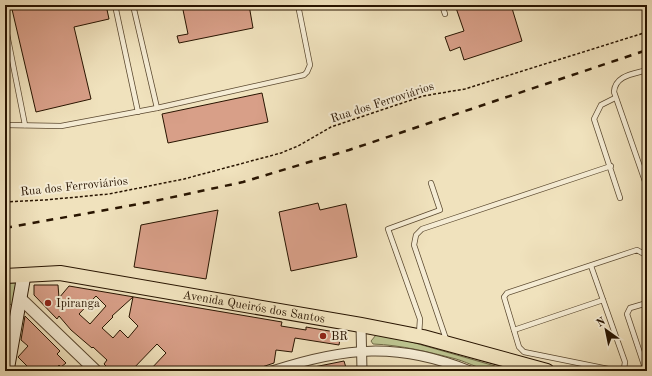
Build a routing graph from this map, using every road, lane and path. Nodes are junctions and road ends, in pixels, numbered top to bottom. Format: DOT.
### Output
graph roads {
  1 [pos="116,5"];
  2 [pos="133,5"];
  3 [pos="298,5"];
  4 [pos="442,5"];
  5 [pos="445,14"];
  6 [pos="5,24"];
  7 [pos="647,32"];
  8 [pos="647,70"];
  9 [pos="615,98"];
  10 [pos="157,108"];
  11 [pos="138,112"];
  12 [pos="5,125"];
  13 [pos="24,125"];
  14 [pos="610,166"];
  15 [pos="431,183"];
  16 [pos="647,187"];
  17 [pos="620,198"];
  18 [pos="5,202"];
  19 [pos="647,258"];
  20 [pos="591,266"];
  21 [pos="24,275"];
  22 [pos="5,276"];
  23 [pos="20,298"];
  24 [pos="603,300"];
  25 [pos="647,303"];
  26 [pos="361,325"];
  27 [pos="514,330"];
  28 [pos="419,336"];
  29 [pos="448,343"];
  30 [pos="362,350"];
  31 [pos="7,362"];
  32 [pos="509,366"];
  33 [pos="96,371"];
  34 [pos="272,371"];
  35 [pos="362,371"];
  36 [pos="470,371"];
  37 [pos="547,371"];
  38 [pos="618,371"];
  39 [pos="646,371"];
  1 -- 11 [label="lane"];
  2 -- 10 [label="lane"];
  3 -- 10 [label="lane"];
  4 -- 5 [label="lane"];
  6 -- 13 [label="lane"];
  7 -- 18 [label="path, Rua dos Ferroviários"];
  8 -- 9 [label="lane"];
  9 -- 14 [label="lane"];
  9 -- 16 [label="lane"];
  10 -- 11 [label="lane"];
  11 -- 13 [label="lane"];
  12 -- 13 [label="lane"];
  14 -- 17 [label="lane"];
  14 -- 29 [label="lane"];
  15 -- 28 [label="lane"];
  19 -- 20 [label="lane"];
  20 -- 24 [label="lane"];
  20 -- 27 [label="lane"];
  21 -- 22 [label="main road, Avenida Queirós dos Santos"];
  21 -- 23 [label="main road"];
  21 -- 26 [label="main road, Avenida Queirós dos Santos"];
  23 -- 31 [label="main road"];
  23 -- 33 [label="street"];
  24 -- 27 [label="lane"];
  24 -- 38 [label="lane"];
  25 -- 39 [label="lane"];
  26 -- 28 [label="main road, Avenida Queirós dos Santos"];
  26 -- 30 [label="street"];
  27 -- 38 [label="lane"];
  28 -- 29 [label="main road, Avenida Queirós dos Santos"];
  29 -- 32 [label="main road, Avenida Queirós dos Santos"];
  30 -- 34 [label="street"];
  30 -- 35 [label="street"];
  30 -- 36 [label="street"];
  32 -- 37 [label="main road, Avenida Queirós dos Santos"];
}
